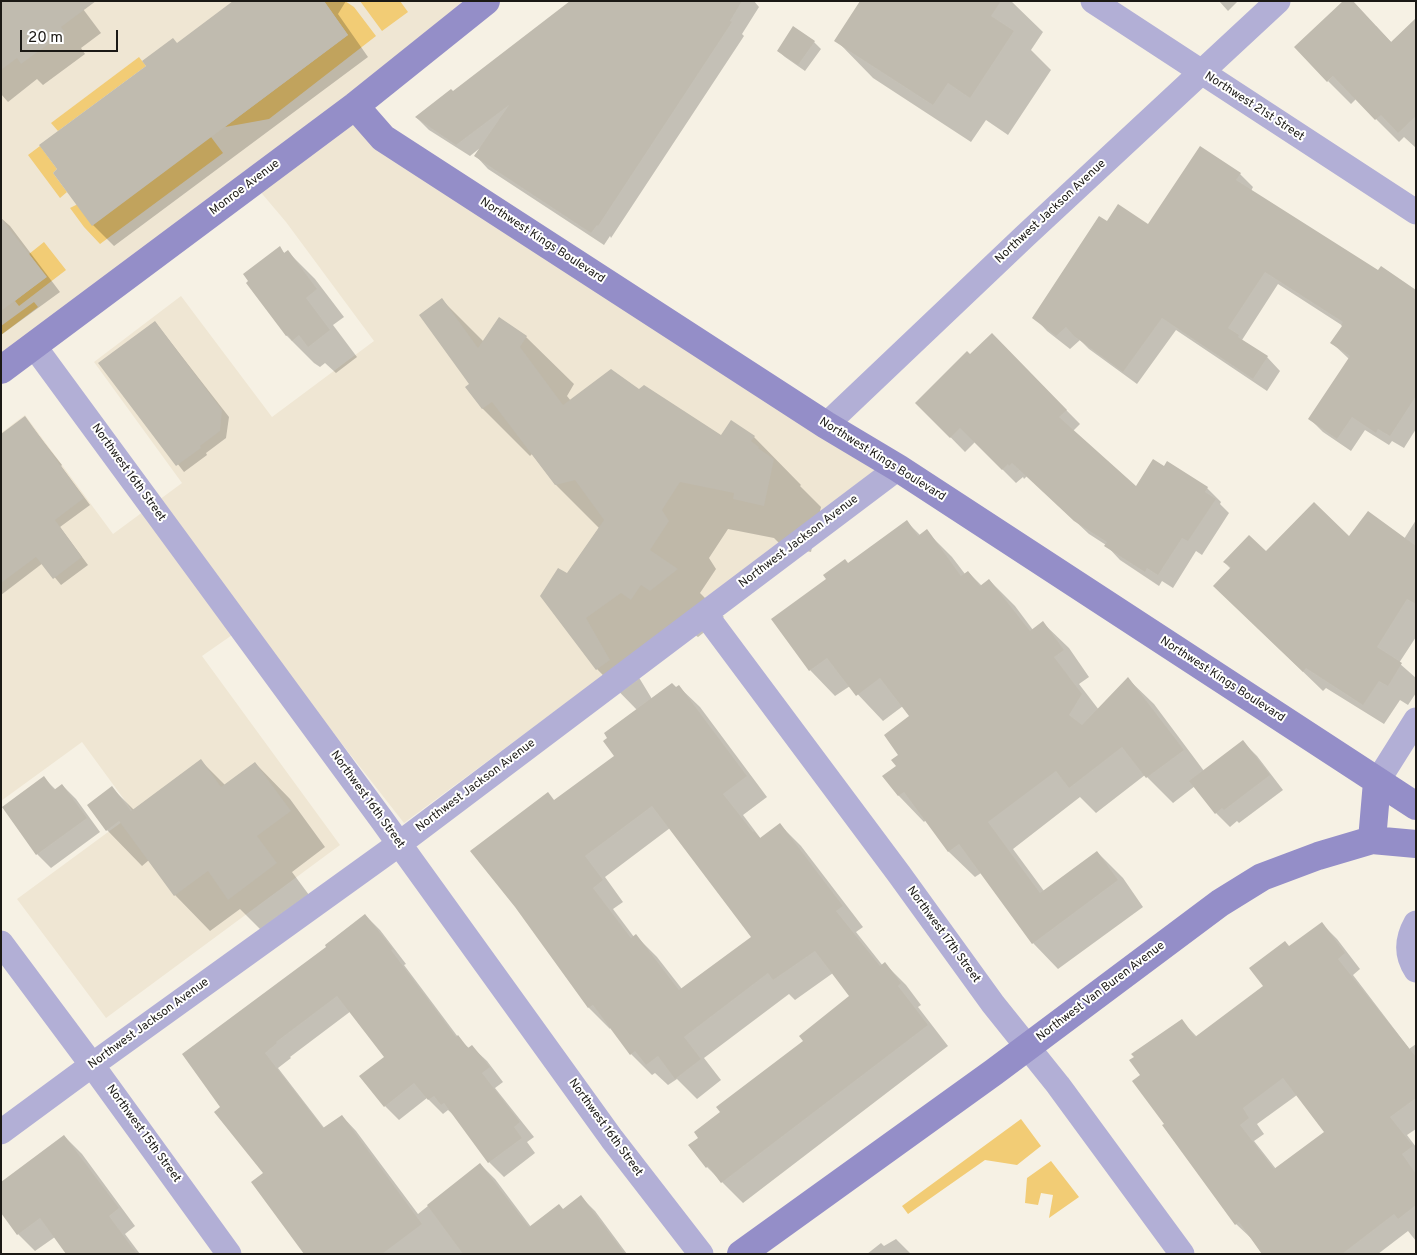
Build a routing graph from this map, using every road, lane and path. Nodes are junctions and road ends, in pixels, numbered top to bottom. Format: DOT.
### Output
graph roads {
  1 [pos="486,1"];
  2 [pos="1093,1"];
  3 [pos="1278,1"];
  4 [pos="1202,72"];
  5 [pos="355,106"];
  6 [pos="1416,212"];
  7 [pos="34,346"];
  8 [pos="1,370"];
  9 [pos="826,425"];
  10 [pos="898,468"];
  11 [pos="705,614"];
  12 [pos="1416,720"];
  13 [pos="1377,782"];
  14 [pos="1416,806"];
  15 [pos="1372,840"];
  16 [pos="399,844"];
  17 [pos="1416,844"];
  18 [pos="1416,923"];
  19 [pos="1,943"];
  20 [pos="1416,970"];
  21 [pos="1028,1048"];
  22 [pos="92,1065"];
  23 [pos="1,1132"];
  24 [pos="229,1254"];
  25 [pos="701,1254"];
  26 [pos="741,1254"];
  27 [pos="1182,1254"];
  1 -- 5 [label="street, Monroe Avenue"];
  2 -- 4 [label="street, Northwest 21st Street"];
  3 -- 4 [label="street, Northwest Jackson Avenue"];
  4 -- 6 [label="street, Northwest 21st Street"];
  4 -- 9 [label="street, Northwest Jackson Avenue"];
  5 -- 7 [label="street, Monroe Avenue"];
  5 -- 9 [label="street, Northwest Kings Boulevard"];
  7 -- 8 [label="street, Monroe Avenue"];
  7 -- 16 [label="street, Northwest 16th Street"];
  9 -- 10 [label="street, Northwest Kings Boulevard"];
  10 -- 11 [label="street, Northwest Jackson Avenue"];
  10 -- 13 [label="street, Northwest Kings Boulevard"];
  11 -- 16 [label="street, Northwest Jackson Avenue"];
  11 -- 21 [label="street, Northwest 17th Street"];
  12 -- 13 [label="street"];
  13 -- 14 [label="street, Northwest Kings Boulevard"];
  13 -- 15 [label="street"];
  15 -- 17 [label="street"];
  15 -- 21 [label="street, Northwest Van Buren Avenue"];
  16 -- 22 [label="street, Northwest Jackson Avenue"];
  16 -- 25 [label="street, Northwest 16th Street"];
  18 -- 20 [label="street"];
  19 -- 22 [label="street, Northwest 15th Street"];
  21 -- 26 [label="street, Northwest Van Buren Avenue"];
  21 -- 27 [label="street, Northwest 17th Street"];
  22 -- 23 [label="street, Northwest Jackson Avenue"];
  22 -- 24 [label="street, Northwest 15th Street"];
}
